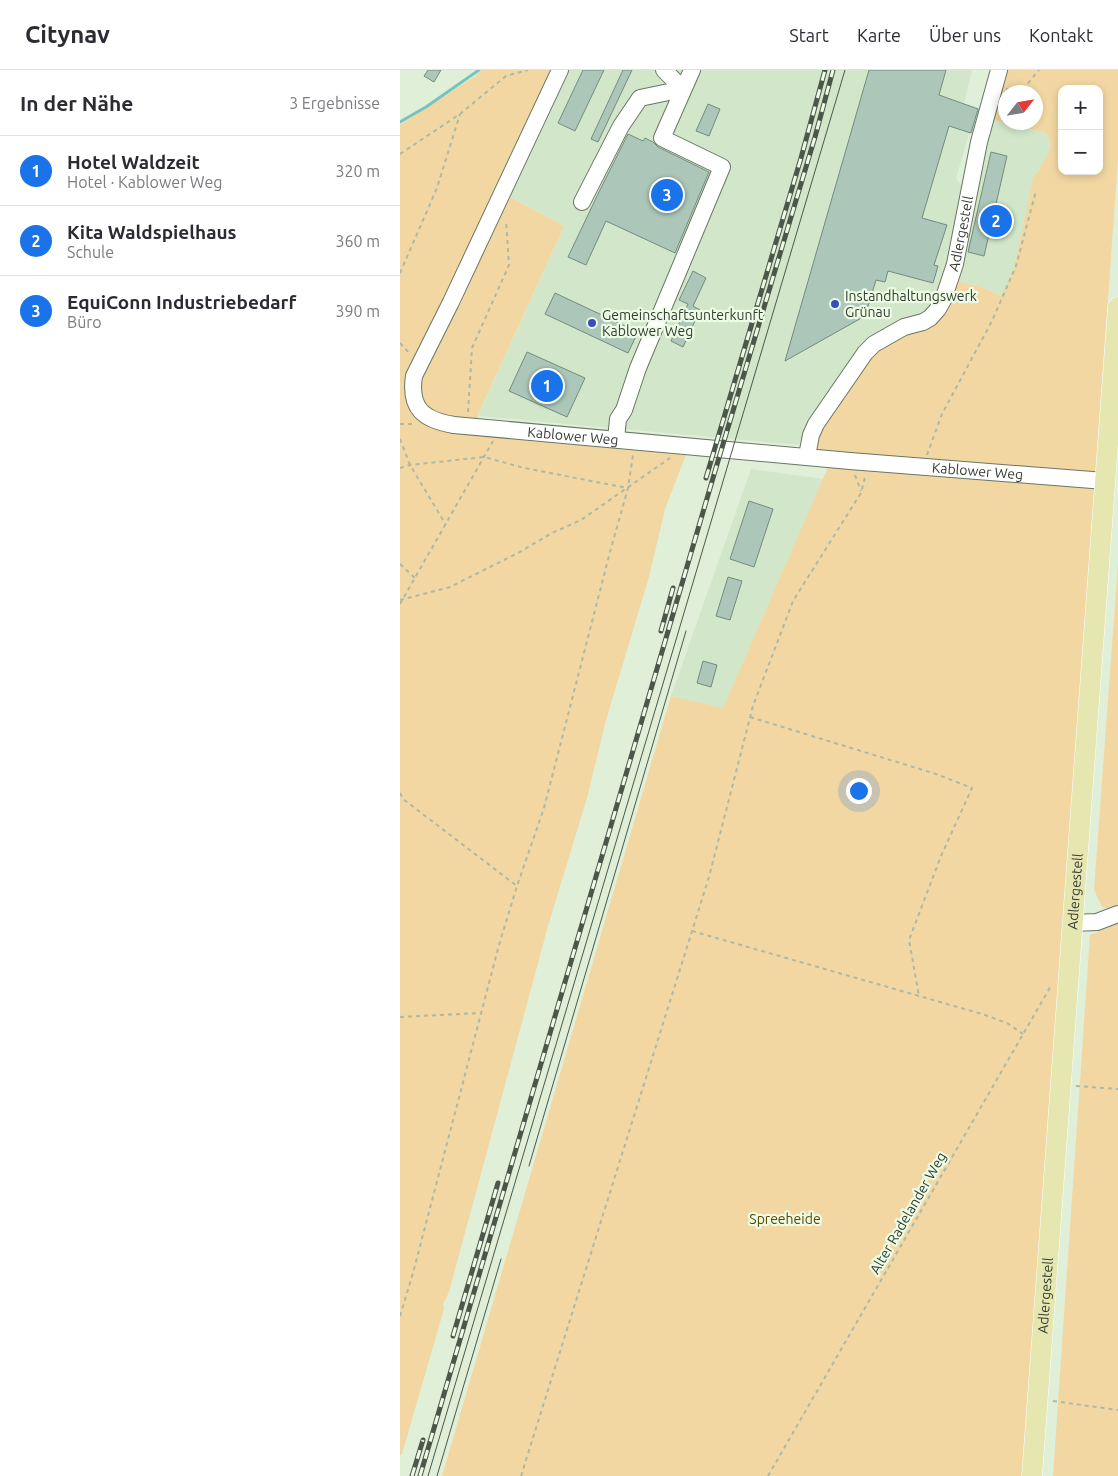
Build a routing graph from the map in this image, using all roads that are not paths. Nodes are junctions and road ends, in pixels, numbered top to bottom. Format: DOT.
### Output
graph roads {
  1 [pos="560,70"];
  2 [pos="664,70"];
  3 [pos="692,70"];
  4 [pos="999,70"];
  5 [pos="683,89"];
  6 [pos="582,202"];
  7 [pos="1118,307"];
  8 [pos="616,440"];
  9 [pos="807,456"];
  10 [pos="1106,481"];
  11 [pos="1118,914"];
  12 [pos="1072,922"];
  13 [pos="1032,1476"];
  1 -- 8 [label="street, Kablower Weg"];
  2 -- 5 [label="street"];
  3 -- 5 [label="street"];
  4 -- 9 [label="street, Adlergestell"];
  5 -- 6 [label="street"];
  5 -- 8 [label="street"];
  7 -- 10 [label="main road, Adlergestell"];
  8 -- 9 [label="street, Kablower Weg"];
  9 -- 10 [label="street, Kablower Weg"];
  10 -- 12 [label="main road, Adlergestell"];
  11 -- 12 [label="street"];
  12 -- 13 [label="main road, Adlergestell"];
}
